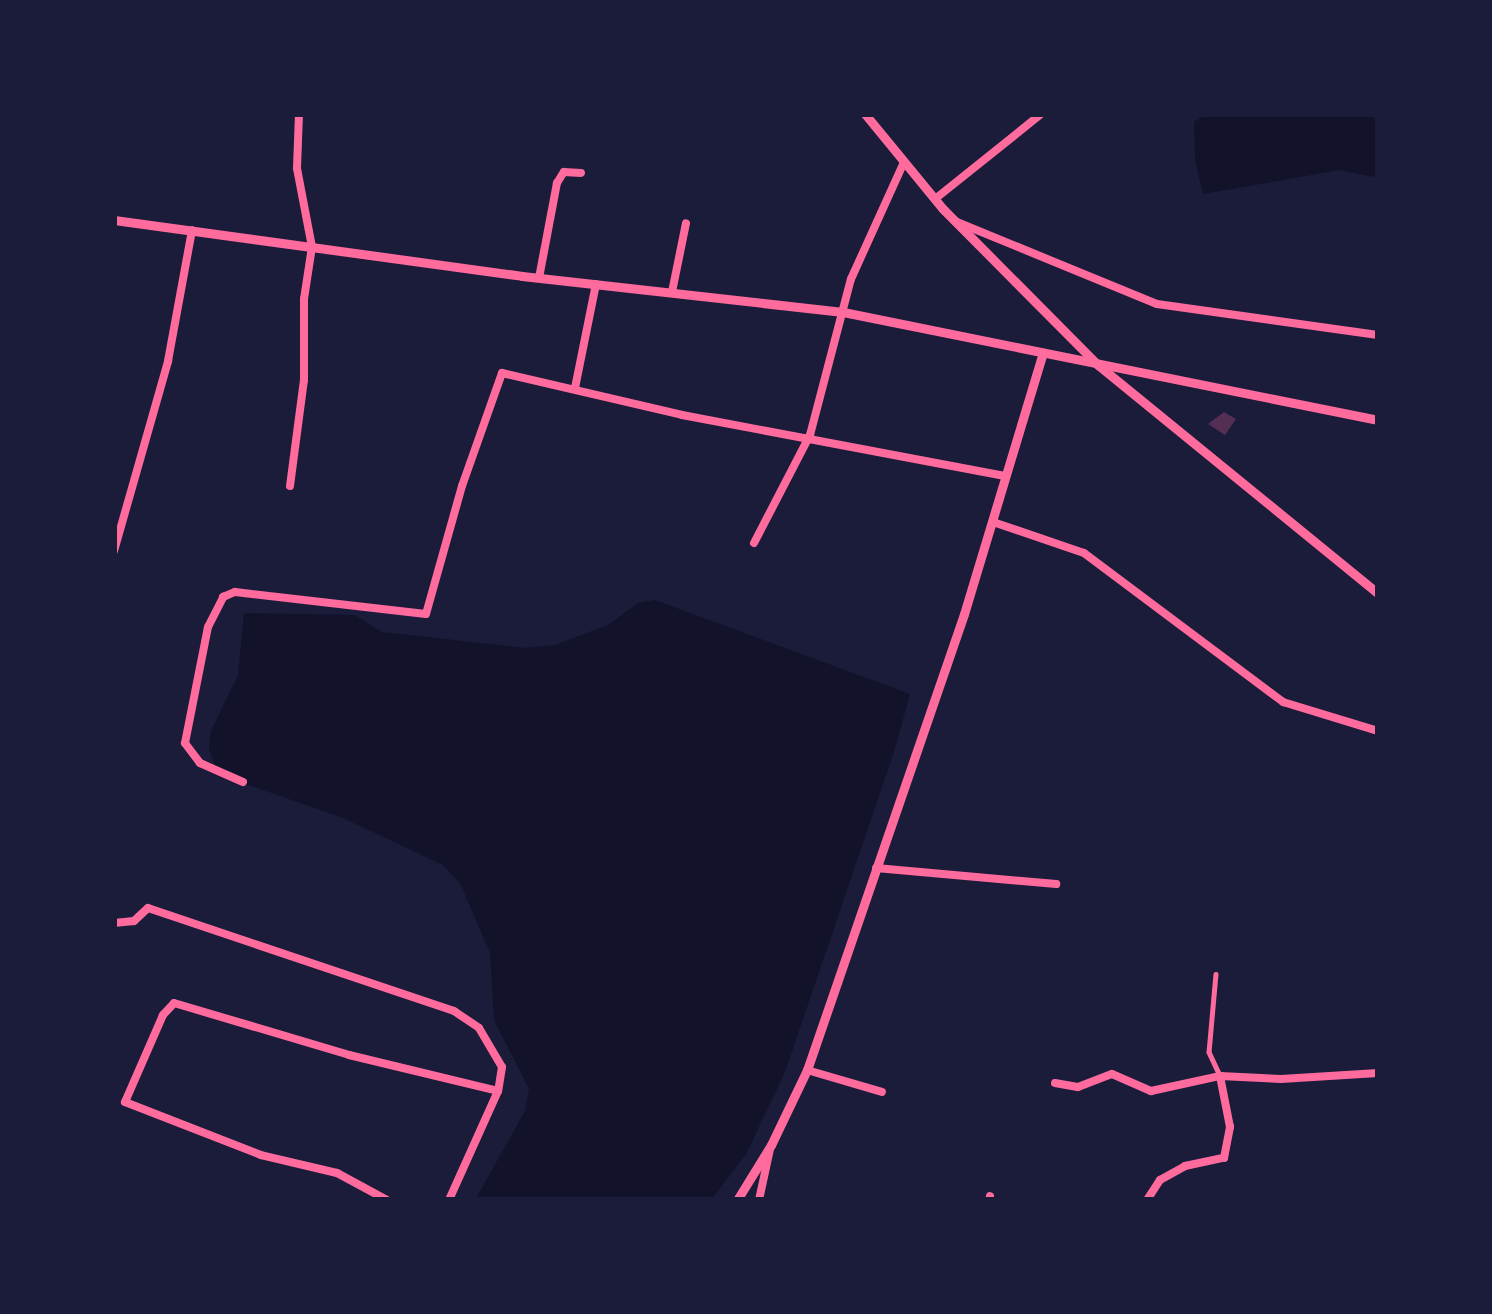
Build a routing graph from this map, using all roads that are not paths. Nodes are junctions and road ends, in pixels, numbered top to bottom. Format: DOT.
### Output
graph roads {
  1 [pos="299,114"];
  2 [pos="866,114"];
  3 [pos="1041,114"];
  4 [pos="904,161"];
  5 [pos="580,173"];
  6 [pos="934,199"];
  7 [pos="114,220"];
  8 [pos="956,222"];
  9 [pos="686,223"];
  10 [pos="192,230"];
  11 [pos="312,247"];
  12 [pos="539,278"];
  13 [pos="596,284"];
  14 [pos="672,292"];
  15 [pos="843,312"];
  16 [pos="1378,335"];
  17 [pos="1042,353"];
  18 [pos="1098,365"];
  19 [pos="575,388"];
  20 [pos="1378,420"];
  21 [pos="810,435"];
  22 [pos="1006,476"];
  23 [pos="290,486"];
  24 [pos="993,522"];
  25 [pos="754,543"];
  26 [pos="114,551"];
  27 [pos="1378,592"];
  28 [pos="1378,731"];
  29 [pos="243,782"];
  30 [pos="876,868"];
  31 [pos="1056,884"];
  32 [pos="114,923"];
  33 [pos="1216,974"];
  34 [pos="807,1070"];
  35 [pos="1378,1073"];
  36 [pos="1220,1076"];
  37 [pos="1055,1083"];
  38 [pos="498,1091"];
  39 [pos="882,1092"];
  40 [pos="771,1145"];
  41 [pos="387,1200"];
  42 [pos="449,1200"];
  43 [pos="736,1200"];
  44 [pos="759,1200"];
  45 [pos="1147,1200"];
  1 -- 11 [label="street"];
  2 -- 4 [label="street"];
  3 -- 6 [label="street"];
  4 -- 6 [label="street"];
  4 -- 15 [label="street"];
  5 -- 12 [label="street"];
  6 -- 8 [label="street"];
  7 -- 10 [label="street"];
  8 -- 16 [label="street"];
  8 -- 18 [label="street"];
  9 -- 14 [label="street"];
  10 -- 11 [label="street"];
  10 -- 26 [label="street"];
  11 -- 12 [label="street"];
  11 -- 23 [label="street"];
  12 -- 13 [label="street"];
  13 -- 14 [label="street"];
  13 -- 19 [label="street"];
  14 -- 15 [label="street"];
  15 -- 17 [label="street"];
  15 -- 21 [label="street"];
  17 -- 18 [label="street"];
  17 -- 22 [label="street"];
  18 -- 20 [label="street"];
  18 -- 27 [label="street"];
  19 -- 21 [label="street"];
  19 -- 29 [label="street"];
  21 -- 22 [label="street"];
  21 -- 25 [label="street"];
  22 -- 24 [label="street"];
  24 -- 28 [label="street"];
  24 -- 30 [label="street"];
  30 -- 31 [label="street"];
  30 -- 34 [label="street"];
  32 -- 38 [label="street"];
  33 -- 36 [label="lane"];
  34 -- 39 [label="street"];
  34 -- 40 [label="street"];
  35 -- 36 [label="street"];
  36 -- 37 [label="street"];
  36 -- 45 [label="street"];
  38 -- 41 [label="street"];
  38 -- 42 [label="street"];
  40 -- 43 [label="street"];
  40 -- 44 [label="street"];
}
